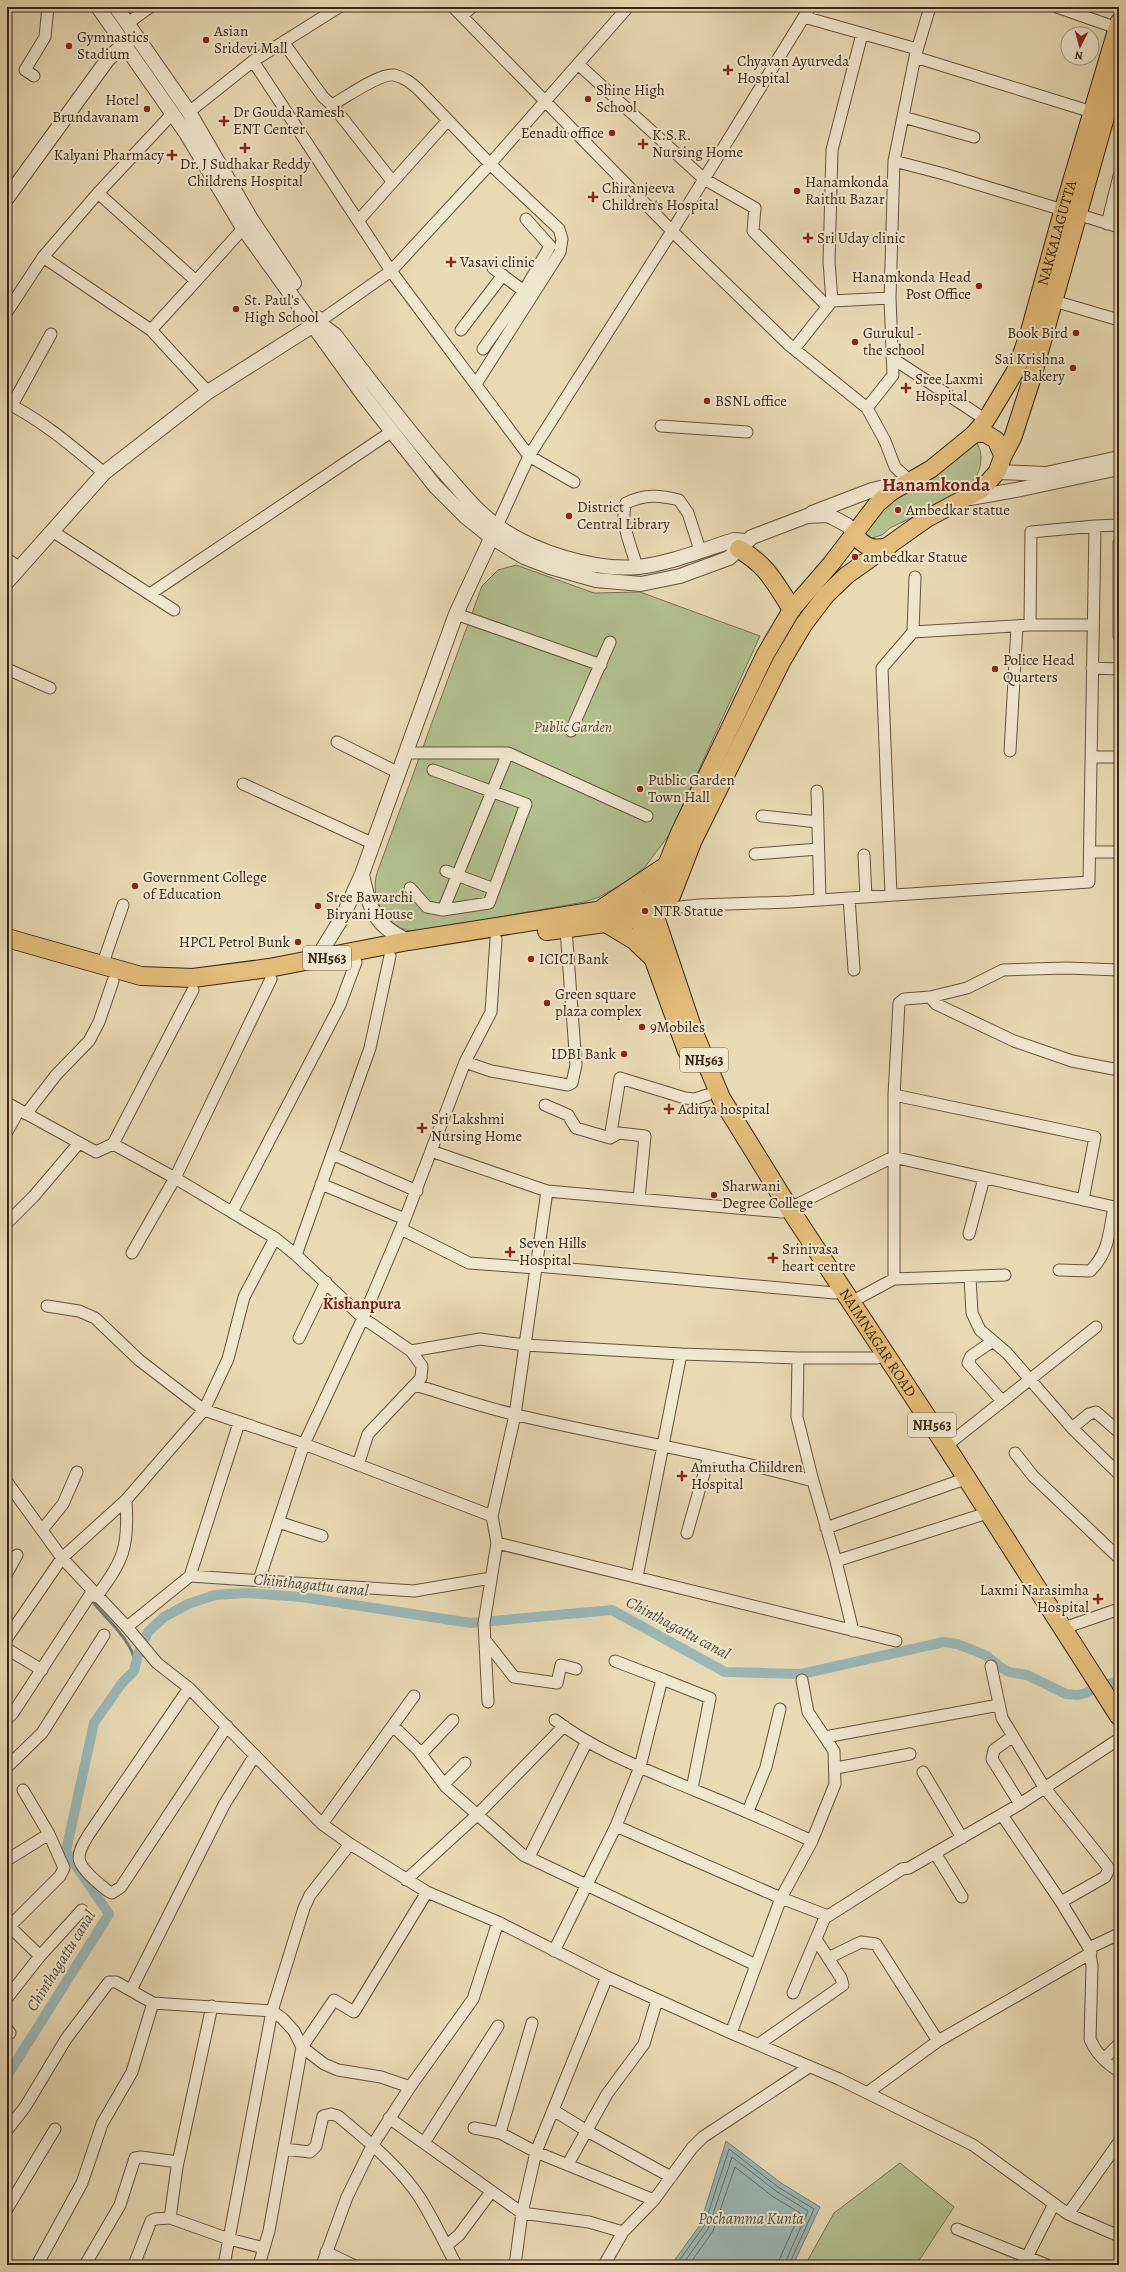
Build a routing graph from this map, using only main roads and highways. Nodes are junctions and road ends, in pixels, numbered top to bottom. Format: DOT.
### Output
graph roads {
  1 [pos="1118,25"];
  2 [pos="1119,68"];
  3 [pos="1070,212"];
  4 [pos="974,434"];
  5 [pos="1000,464"];
  6 [pos="854,533"];
  7 [pos="742,545"];
  8 [pos="889,546"];
  9 [pos="792,609"];
  10 [pos="666,866"];
  11 [pos="648,910"];
  12 [pos="602,917"];
  13 [pos="7,938"];
  14 [pos="7,949"];
  15 [pos="652,958"];
  16 [pos="785,1210"];
  17 [pos="1070,1645"];
  18 [pos="1111,1707"];
  19 [pos="1119,1728"];
  1 -- 3 [label="main road, NAKKALAGUTTA"];
  2 -- 3 [label="main road"];
  3 -- 4 [label="main road, NAKKALAGUTTA"];
  3 -- 5 [label="main road"];
  4 -- 5 [label="main road"];
  4 -- 6 [label="main road, NAKKALAGUTTA"];
  5 -- 8 [label="main road"];
  6 -- 8 [label="main road"];
  6 -- 9 [label="main road, NAKKALAGUTTA"];
  7 -- 9 [label="highway"];
  8 -- 11 [label="main road"];
  9 -- 10 [label="main road, NAKKALAGUTTA"];
  10 -- 11 [label="main road, NAKKALAGUTTA"];
  10 -- 12 [label="highway"];
  11 -- 12 [label="highway, NH563"];
  11 -- 15 [label="highway, NH563"];
  11 -- 16 [label="highway, NAIMNAGAR ROAD / NH563"];
  12 -- 13 [label="highway, NH563"];
  12 -- 14 [label="highway, NH563"];
  12 -- 15 [label="highway"];
  15 -- 16 [label="highway, NH563"];
  16 -- 17 [label="highway, NH563"];
  16 -- 17 [label="highway, NAIMNAGAR ROAD / NH563"];
  17 -- 18 [label="highway, NH563"];
  18 -- 19 [label="highway, NH563"];
}
